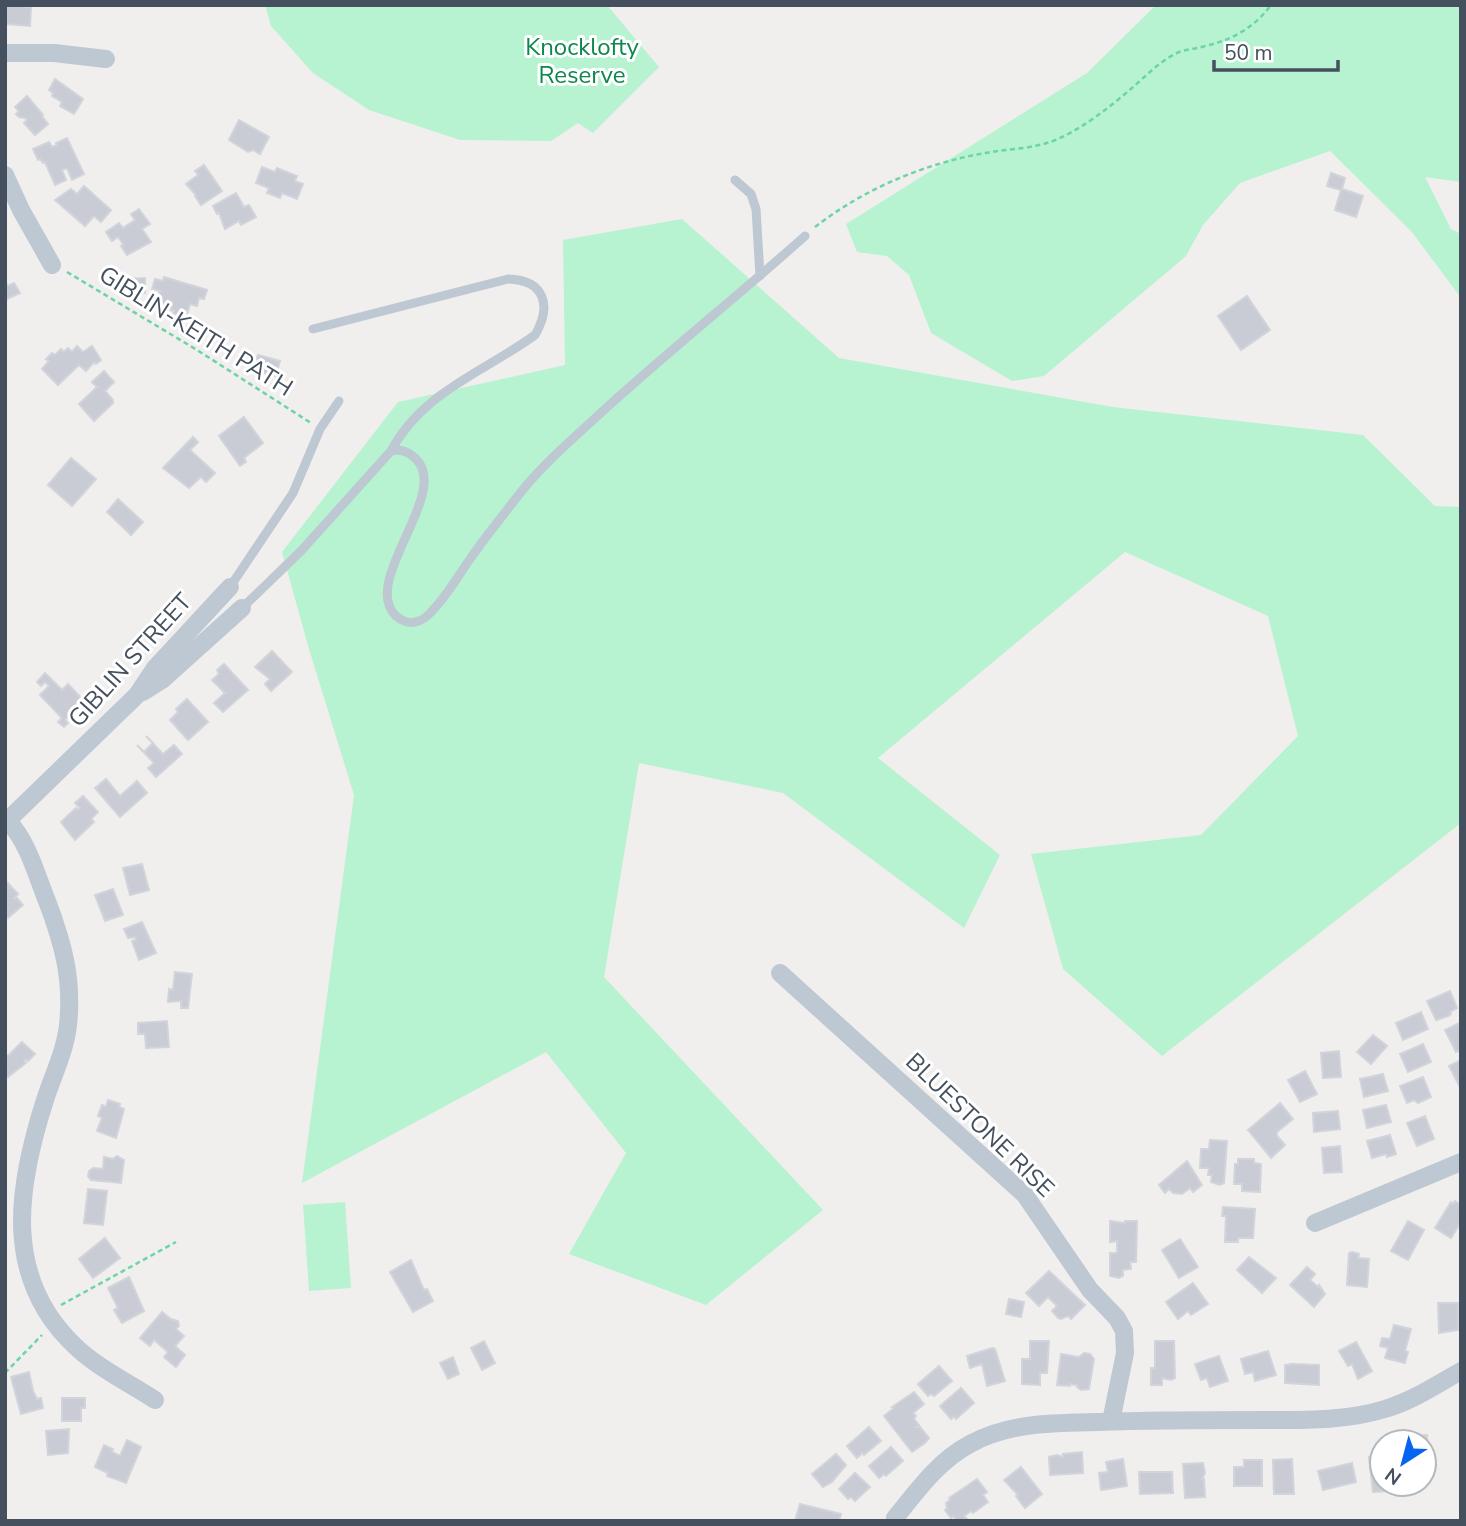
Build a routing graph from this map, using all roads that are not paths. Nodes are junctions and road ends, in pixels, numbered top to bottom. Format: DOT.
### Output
graph roads {
  1 [pos="5,53"];
  2 [pos="106,59"];
  3 [pos="5,175"];
  4 [pos="735,180"];
  5 [pos="804,236"];
  6 [pos="52,265"];
  7 [pos="760,276"];
  8 [pos="313,329"];
  9 [pos="339,401"];
  10 [pos="391,451"];
  11 [pos="230,587"];
  12 [pos="242,607"];
  13 [pos="137,695"];
  14 [pos="6,822"];
  15 [pos="780,973"];
  16 [pos="1461,1162"];
  17 [pos="1315,1223"];
  18 [pos="1461,1371"];
  19 [pos="155,1400"];
  20 [pos="1111,1421"];
  21 [pos="897,1521"];
  1 -- 2 [label="street"];
  3 -- 6 [label="street"];
  4 -- 7 [label="lane"];
  5 -- 7 [label="lane"];
  7 -- 10 [label="lane"];
  8 -- 10 [label="lane"];
  9 -- 11 [label="lane"];
  10 -- 12 [label="lane"];
  11 -- 13 [label="street, GIBLIN STREET"];
  12 -- 13 [label="street"];
  13 -- 14 [label="street, GIBLIN STREET"];
  14 -- 19 [label="street"];
  15 -- 20 [label="street, BLUESTONE RISE"];
  16 -- 17 [label="street"];
  18 -- 20 [label="street"];
  20 -- 21 [label="street"];
}
